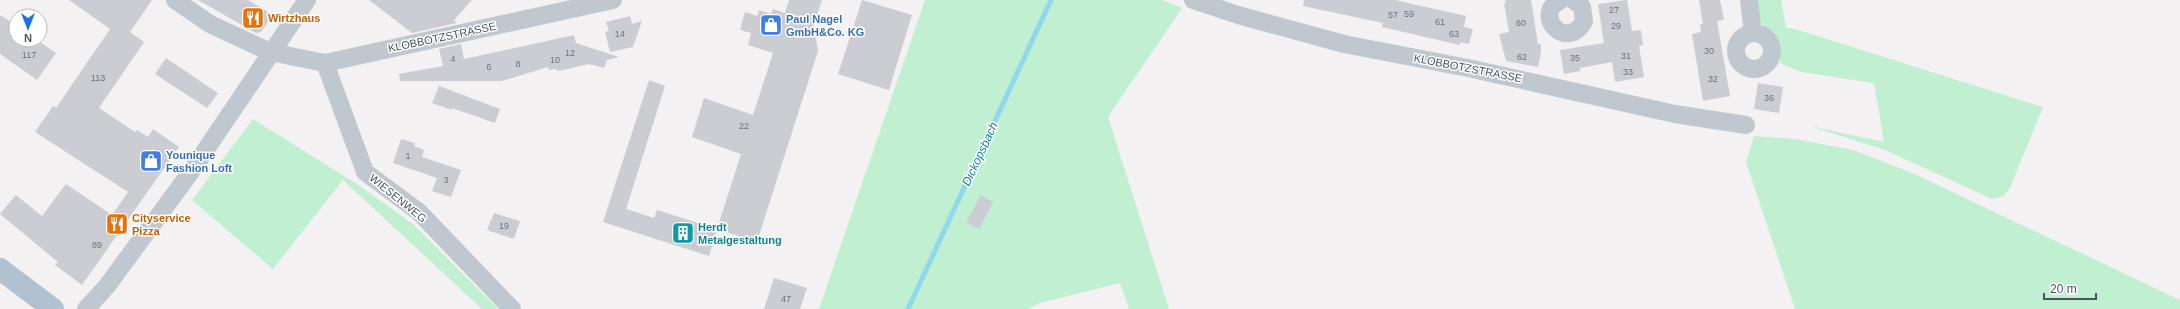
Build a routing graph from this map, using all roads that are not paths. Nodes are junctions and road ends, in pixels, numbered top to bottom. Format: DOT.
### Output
graph roads {
  1 [pos="175,0"];
  2 [pos="307,0"];
  3 [pos="613,0"];
  4 [pos="1193,0"];
  5 [pos="1561,0"];
  6 [pos="1573,0"];
  7 [pos="1749,0"];
  8 [pos="1241,8"];
  9 [pos="1753,33"];
  10 [pos="270,52"];
  11 [pos="325,63"];
  12 [pos="1746,125"];
  13 [pos="0,269"];
  14 [pos="53,309"];
  15 [pos="86,309"];
  16 [pos="512,309"];
  1 -- 10 [label="street, KLOBBOTZSTRASSE"];
  2 -- 10 [label="street"];
  3 -- 11 [label="street, KLOBBOTZSTRASSE"];
  4 -- 8 [label="street, KLOBBOTZSTRASSE"];
  5 -- 6 [label="street"];
  7 -- 9 [label="street"];
  8 -- 12 [label="street, KLOBBOTZSTRASSE"];
  10 -- 11 [label="street, KLOBBOTZSTRASSE"];
  10 -- 15 [label="street"];
  11 -- 16 [label="street, WIESENWEG"];
  13 -- 14 [label="main road"];
}
